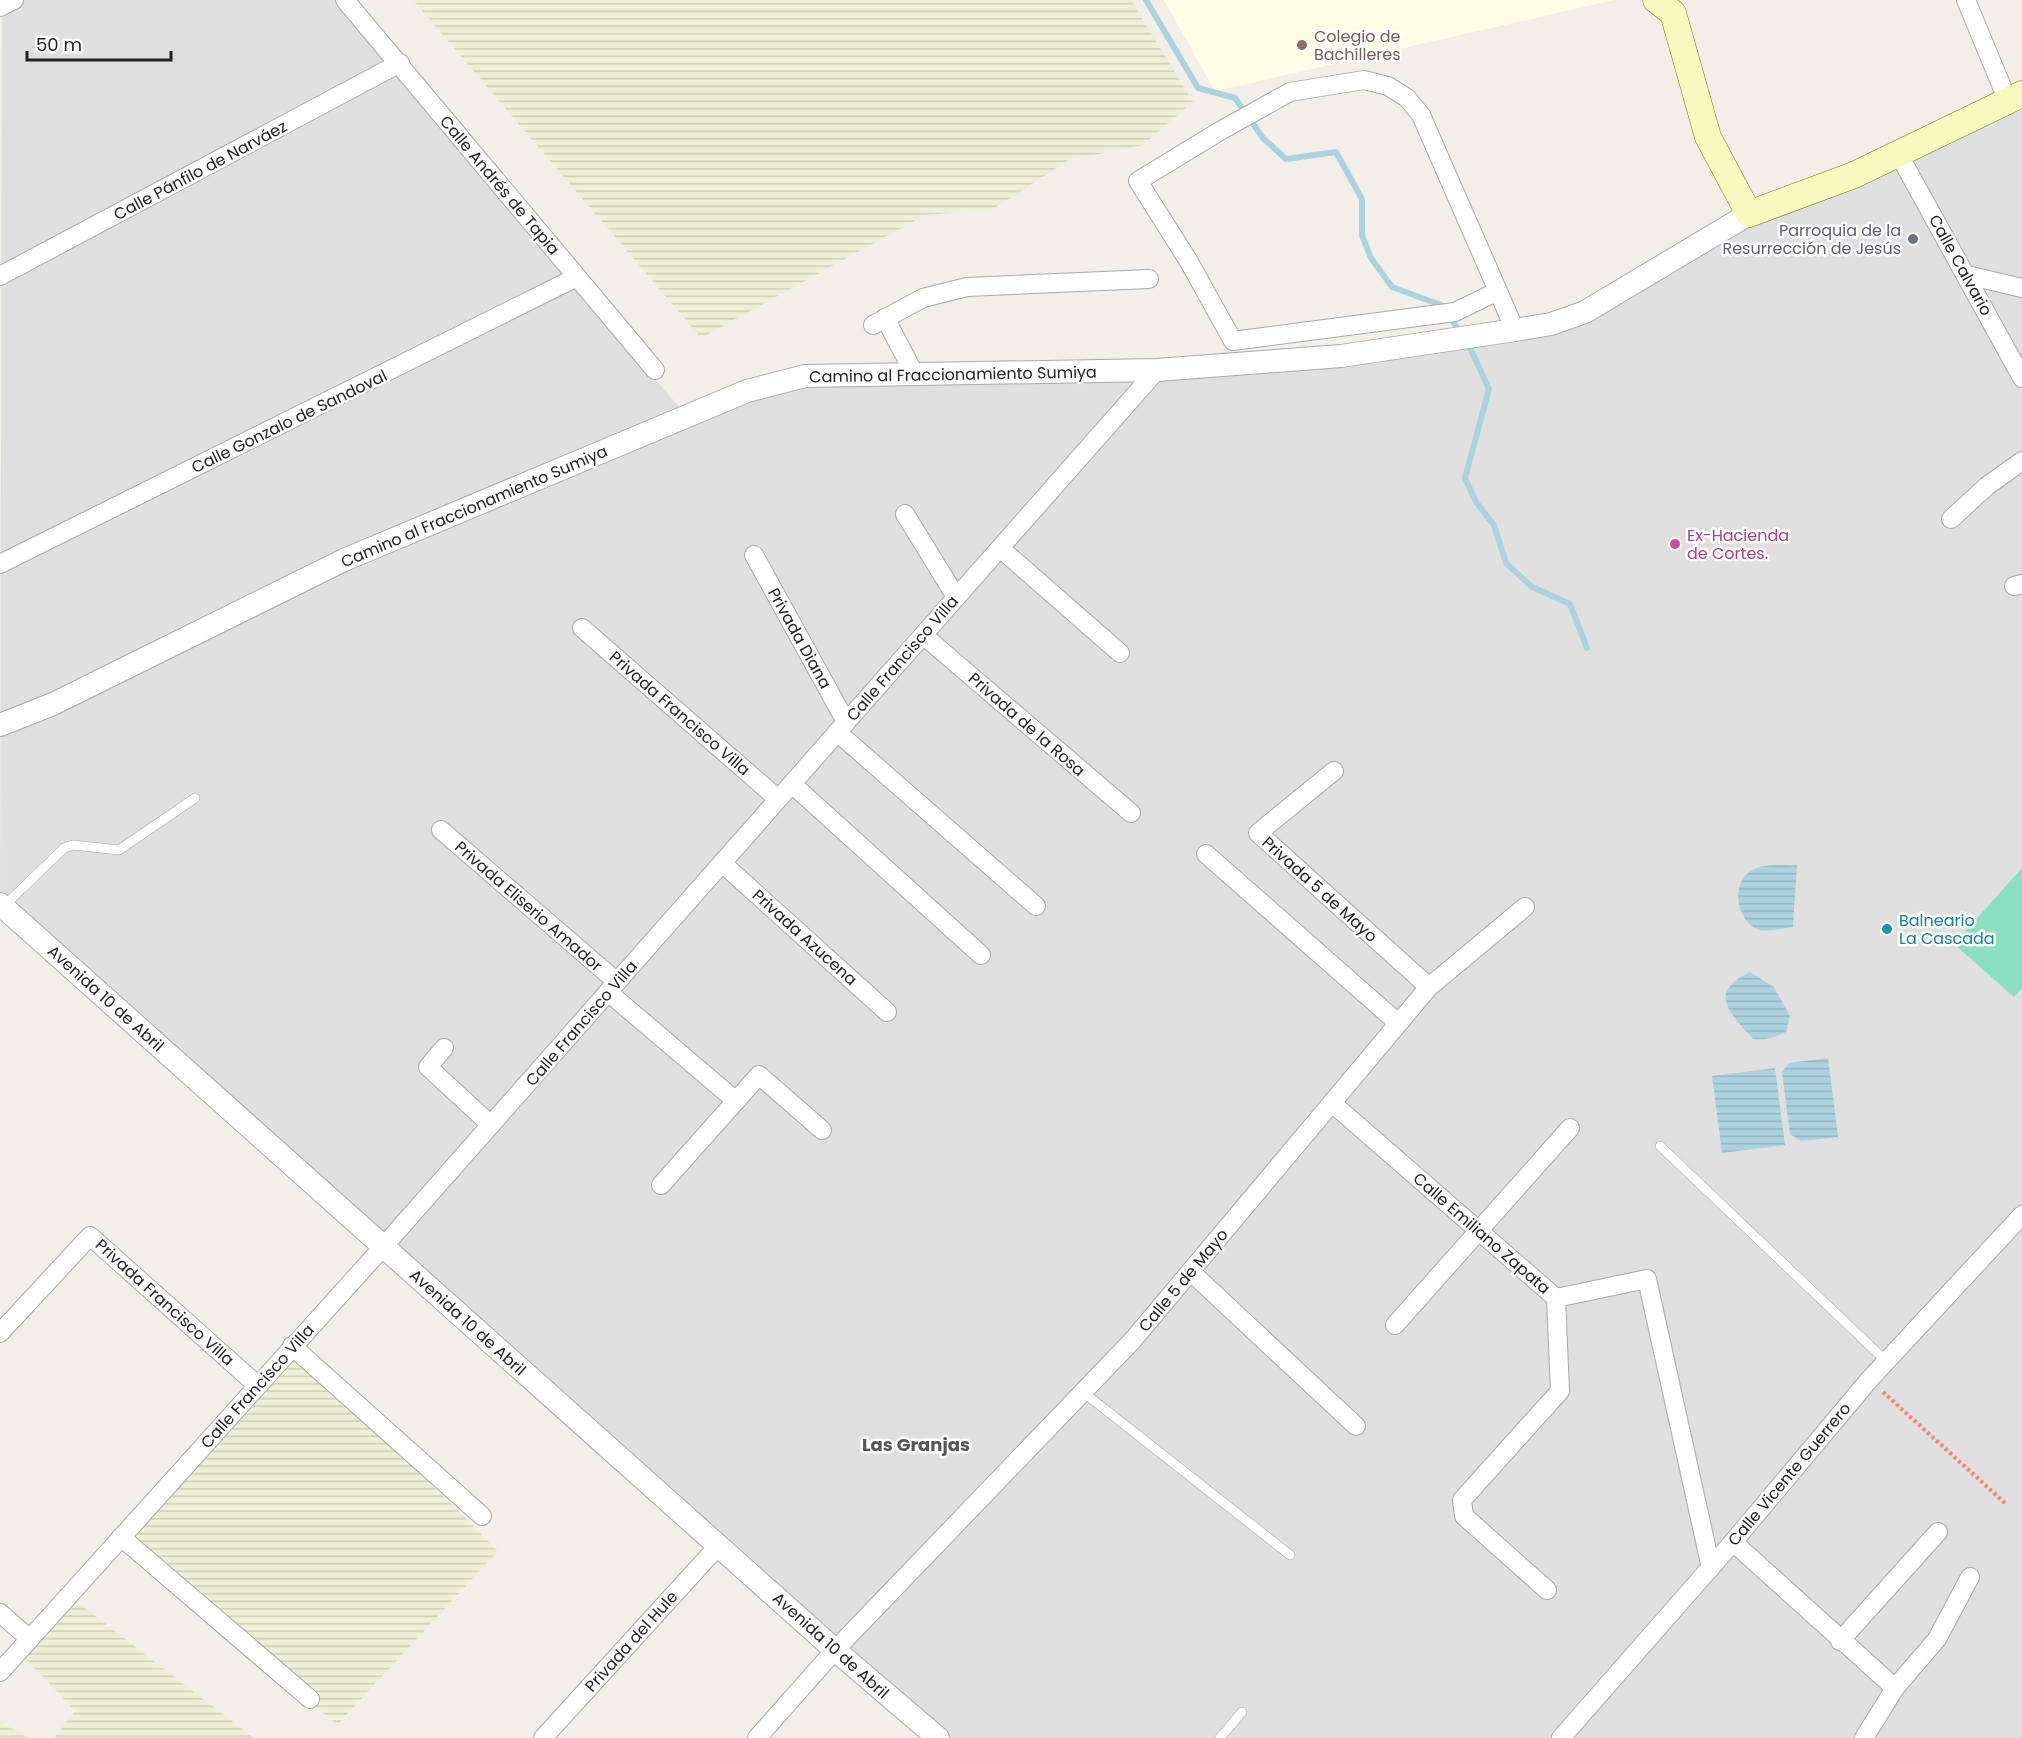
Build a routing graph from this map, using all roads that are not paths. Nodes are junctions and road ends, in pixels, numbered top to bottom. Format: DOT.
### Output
graph roads {
  1 [pos="14,0"];
  2 [pos="345,0"];
  3 [pos="1966,0"];
  4 [pos="1669,4"];
  5 [pos="0,7"];
  6 [pos="400,63"];
  7 [pos="2015,97"];
  8 [pos="1898,153"];
  9 [pos="1749,214"];
  10 [pos="1967,275"];
  11 [pos="0,276"];
  12 [pos="577,278"];
  13 [pos="1149,279"];
  14 [pos="2022,288"];
  15 [pos="1498,291"];
  16 [pos="1515,330"];
  17 [pos="655,370"];
  18 [pos="1157,370"];
  19 [pos="914,373"];
  20 [pos="2022,378"];
  21 [pos="2022,461"];
  22 [pos="904,513"];
  23 [pos="1951,519"];
  24 [pos="1000,548"];
  25 [pos="754,555"];
  26 [pos="0,564"];
  27 [pos="956,597"];
  28 [pos="582,628"];
  29 [pos="923,635"];
  30 [pos="1120,653"];
  31 [pos="0,725"];
  32 [pos="842,727"];
  33 [pos="1334,771"];
  34 [pos="792,784"];
  35 [pos="195,798"];
  36 [pos="778,799"];
  37 [pos="1131,813"];
  38 [pos="441,830"];
  39 [pos="1206,854"];
  40 [pos="722,863"];
  41 [pos="2,906"];
  42 [pos="1036,906"];
  43 [pos="1525,907"];
  44 [pos="981,955"];
  45 [pos="613,987"];
  46 [pos="1429,987"];
  47 [pos="887,1011"];
  48 [pos="1398,1023"];
  49 [pos="444,1048"];
  50 [pos="736,1101"];
  51 [pos="1332,1103"];
  52 [pos="491,1125"];
  53 [pos="1570,1128"];
  54 [pos="822,1130"];
  55 [pos="1660,1146"];
  56 [pos="661,1185"];
  57 [pos="2022,1215"];
  58 [pos="1479,1232"];
  59 [pos="383,1247"];
  60 [pos="1191,1272"];
  61 [pos="1556,1298"];
  62 [pos="1395,1325"];
  63 [pos="0,1333"];
  64 [pos="292,1346"];
  65 [pos="1886,1361"];
  66 [pos="257,1385"];
  67 [pos="1083,1392"];
  68 [pos="1356,1426"];
  69 [pos="482,1516"];
  70 [pos="1938,1532"];
  71 [pos="121,1537"];
  72 [pos="1733,1542"];
  73 [pos="719,1545"];
  74 [pos="1290,1556"];
  75 [pos="1711,1568"];
  76 [pos="1970,1577"];
  77 [pos="1548,1590"];
  78 [pos="0,1613"];
  79 [pos="30,1639"];
  80 [pos="1840,1641"];
  81 [pos="835,1650"];
  82 [pos="0,1672"];
  83 [pos="1895,1688"];
  84 [pos="310,1699"];
  85 [pos="1242,1712"];
  86 [pos="543,1738"];
  87 [pos="757,1738"];
  88 [pos="938,1738"];
  89 [pos="1220,1738"];
  90 [pos="1562,1738"];
  91 [pos="1864,1738"];
  1 -- 5 [label="street"];
  2 -- 6 [label="street, Calle Andrés de Tapia"];
  3 -- 7 [label="street"];
  4 -- 9 [label="main road"];
  6 -- 11 [label="street, Calle Pánfilo de Narváez"];
  6 -- 12 [label="street, Calle Andrés de Tapia"];
  7 -- 8 [label="main road, Camino al Fraccionamiento Sumiya"];
  8 -- 9 [label="main road, Camino al Fraccionamiento Sumiya"];
  8 -- 10 [label="street, Calle Calvario"];
  9 -- 16 [label="street, Camino al Fraccionamiento Sumiya"];
  10 -- 14 [label="street"];
  10 -- 20 [label="street, Calle Calvario"];
  12 -- 17 [label="street, Calle Andrés de Tapia"];
  12 -- 26 [label="street, Calle Gonzalo de Sandoval"];
  13 -- 19 [label="street"];
  15 -- 15 [label="street"];
  15 -- 16 [label="street"];
  16 -- 18 [label="street, Camino al Fraccionamiento Sumiya"];
  18 -- 19 [label="street, Camino al Fraccionamiento Sumiya"];
  18 -- 24 [label="street, Calle Francisco Villa"];
  19 -- 31 [label="street, Camino al Fraccionamiento Sumiya"];
  21 -- 23 [label="street"];
  22 -- 27 [label="street"];
  24 -- 27 [label="street, Calle Francisco Villa"];
  24 -- 30 [label="street"];
  25 -- 32 [label="street, Privada Diana"];
  27 -- 29 [label="street, Calle Francisco Villa"];
  28 -- 36 [label="street, Privada Francisco Villa"];
  29 -- 32 [label="street, Calle Francisco Villa"];
  29 -- 37 [label="street, Privada de la Rosa"];
  32 -- 34 [label="street, Calle Francisco Villa"];
  32 -- 42 [label="street, Privada Diana"];
  33 -- 46 [label="street, Privada 5 de Mayo"];
  34 -- 36 [label="street, Calle Francisco Villa"];
  34 -- 44 [label="street"];
  35 -- 41 [label="lane"];
  36 -- 40 [label="street, Calle Francisco Villa"];
  38 -- 45 [label="street, Privada Eliserio Amador"];
  39 -- 48 [label="street"];
  40 -- 45 [label="street, Calle Francisco Villa"];
  40 -- 47 [label="street, Privada Azucena"];
  41 -- 59 [label="street, Avenida 10 de Abril"];
  43 -- 46 [label="street, Calle 5 de Mayo"];
  45 -- 50 [label="street, Privada Eliserio Amador"];
  45 -- 52 [label="street, Calle Francisco Villa"];
  46 -- 48 [label="street, Calle 5 de Mayo"];
  48 -- 51 [label="street, Calle 5 de Mayo"];
  49 -- 52 [label="street"];
  50 -- 54 [label="street"];
  50 -- 56 [label="street"];
  51 -- 58 [label="street, Calle Emiliano Zapata"];
  51 -- 60 [label="street, Calle 5 de Mayo"];
  52 -- 59 [label="street, Calle Francisco Villa"];
  53 -- 58 [label="street"];
  55 -- 65 [label="lane"];
  57 -- 65 [label="street, Calle Vicente Guerrero"];
  58 -- 61 [label="street, Calle Emiliano Zapata"];
  58 -- 62 [label="street"];
  59 -- 64 [label="street, Calle Francisco Villa"];
  59 -- 73 [label="street, Avenida 10 de Abril"];
  60 -- 67 [label="street, Calle 5 de Mayo"];
  60 -- 68 [label="street"];
  61 -- 75 [label="street, Calle Emiliano Zapata"];
  61 -- 77 [label="street"];
  63 -- 66 [label="street, Privada Francisco Villa"];
  64 -- 66 [label="street, Calle Francisco Villa"];
  64 -- 69 [label="street"];
  65 -- 72 [label="street, Calle Vicente Guerrero"];
  66 -- 71 [label="street, Calle Francisco Villa"];
  67 -- 74 [label="lane"];
  67 -- 81 [label="street, Calle 5 de Mayo"];
  70 -- 80 [label="street"];
  71 -- 79 [label="street, Calle Francisco Villa"];
  71 -- 84 [label="street"];
  72 -- 75 [label="street, Calle Vicente Guerrero"];
  72 -- 80 [label="street"];
  73 -- 81 [label="street, Avenida 10 de Abril"];
  73 -- 86 [label="street, Privada del Hule"];
  75 -- 90 [label="street, Calle Vicente Guerrero"];
  76 -- 83 [label="street"];
  78 -- 79 [label="street"];
  79 -- 82 [label="street, Calle Francisco Villa"];
  80 -- 83 [label="street"];
  81 -- 87 [label="street"];
  81 -- 88 [label="street, Avenida 10 de Abril"];
  83 -- 91 [label="street"];
  85 -- 89 [label="lane"];
}
